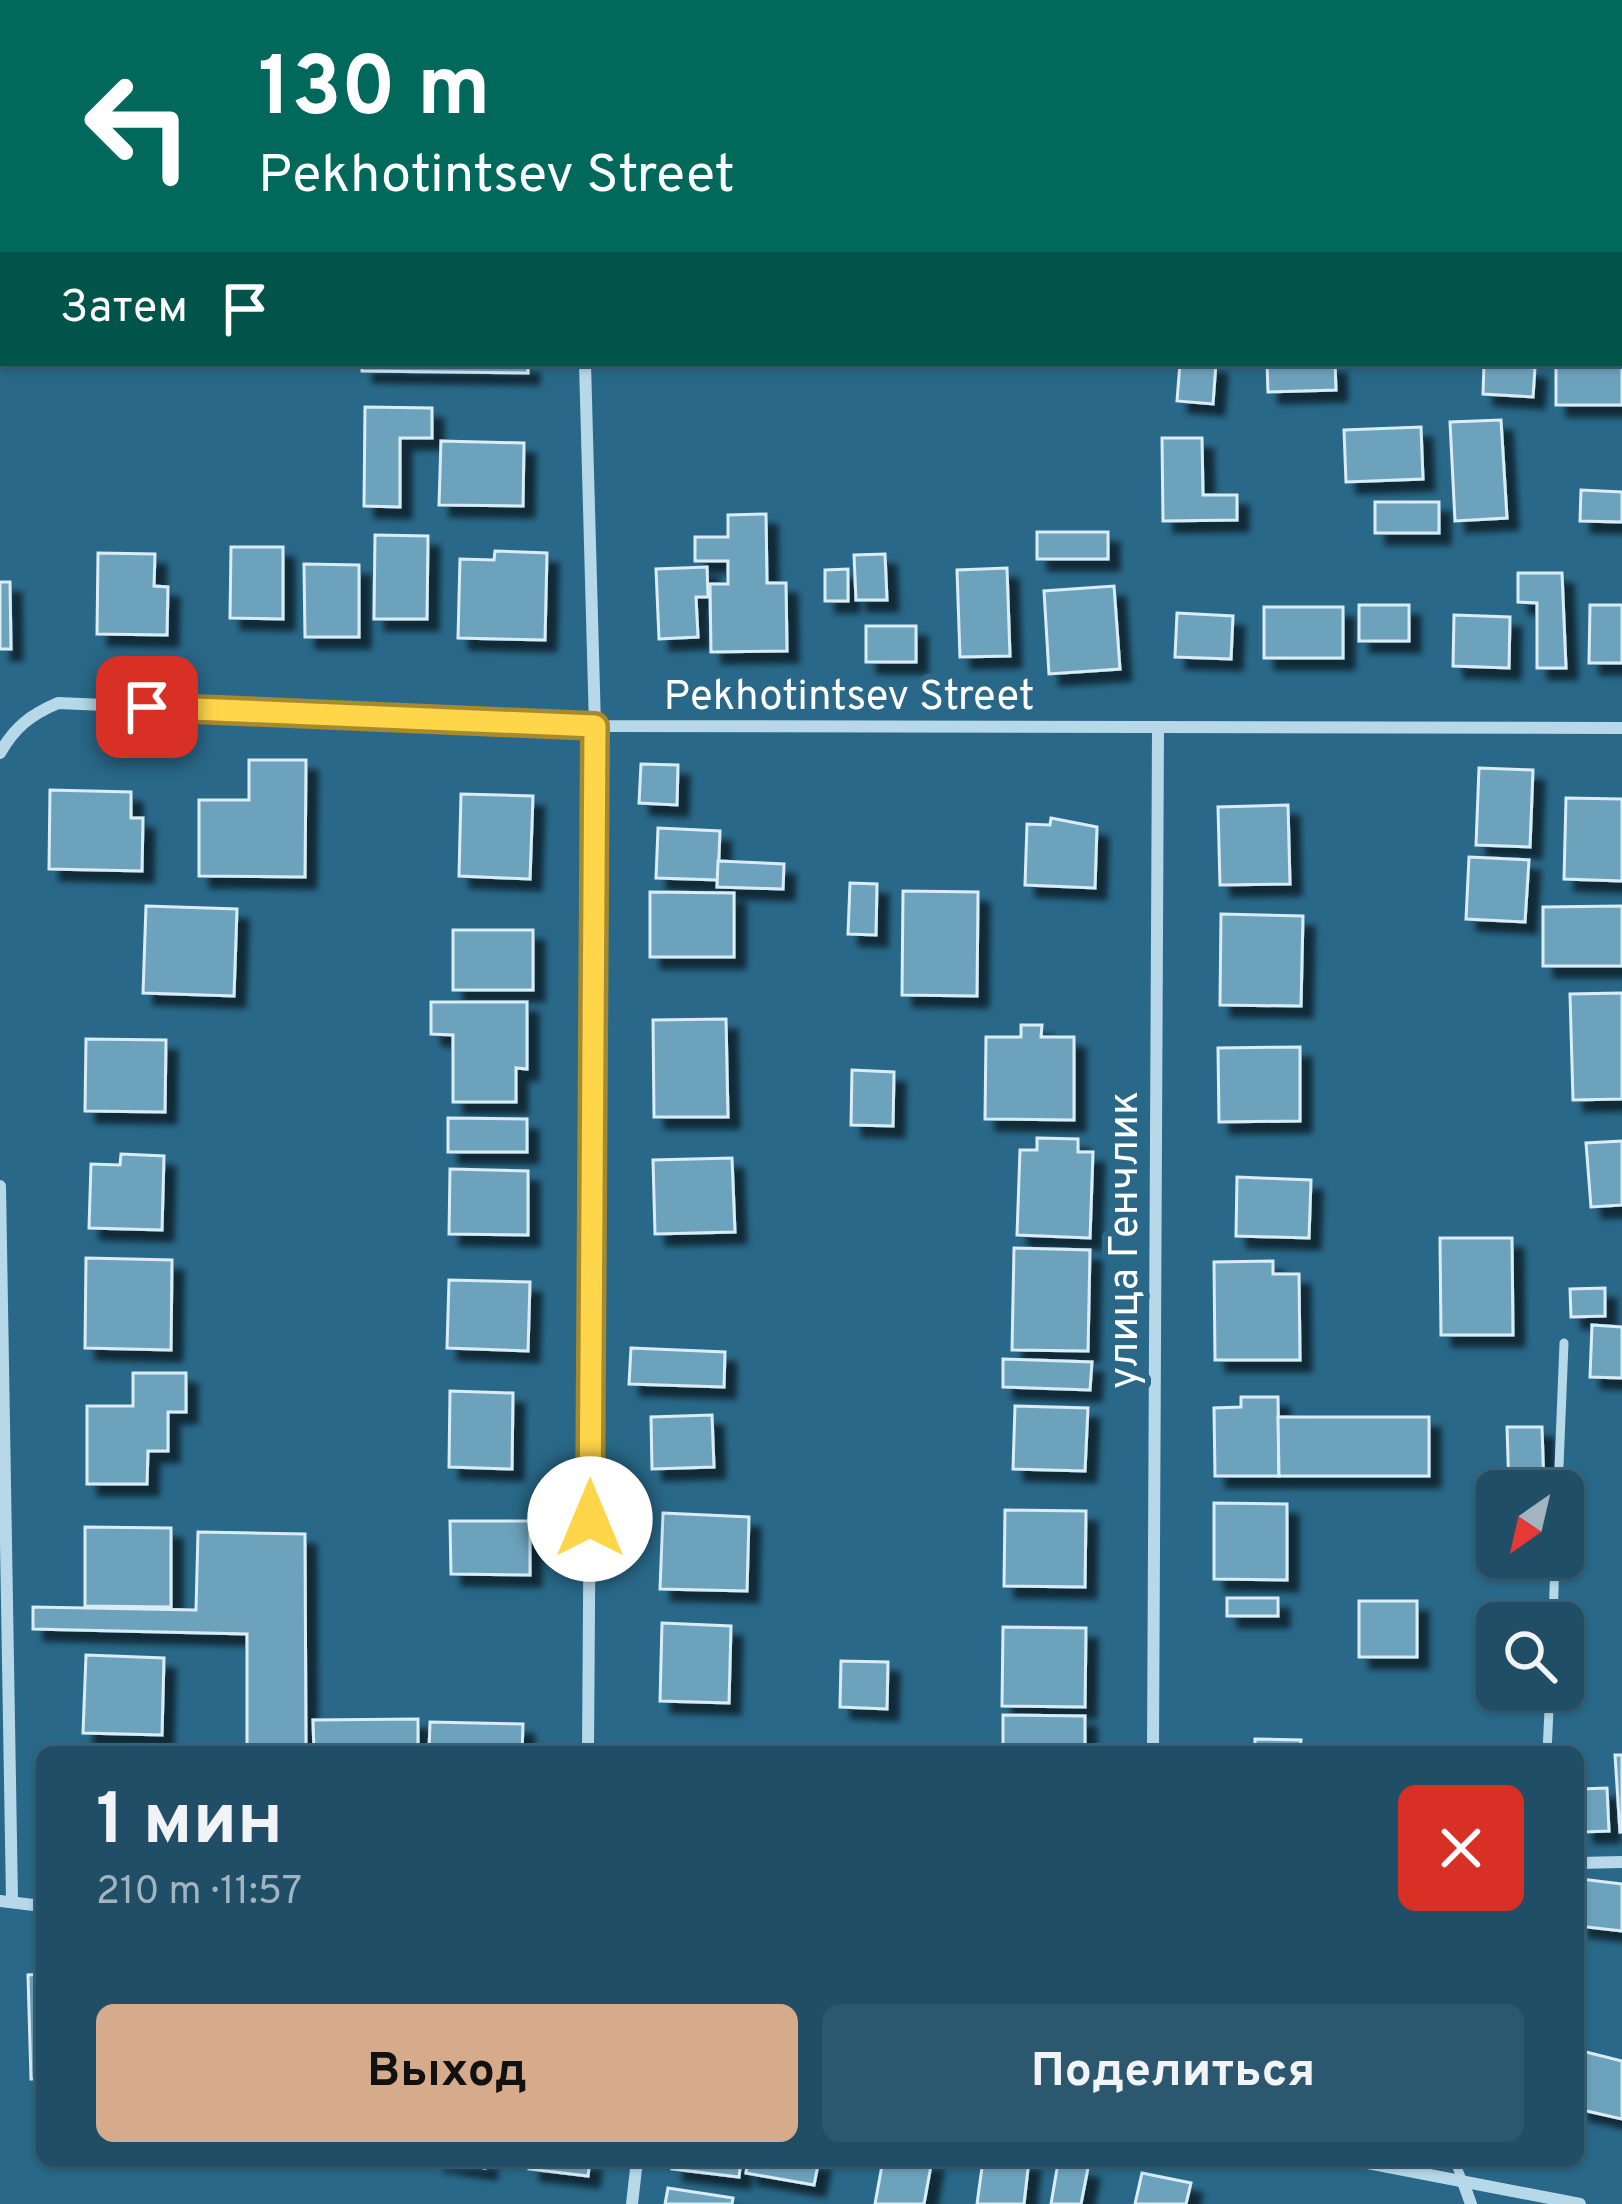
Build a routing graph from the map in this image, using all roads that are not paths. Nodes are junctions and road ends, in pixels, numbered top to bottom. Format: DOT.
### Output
graph roads {
  1 [pos="585,366"];
  2 [pos="595,726"];
  3 [pos="1158,728"];
  4 [pos="1622,728"];
  5 [pos="0,753"];
  6 [pos="0,1186"];
  7 [pos="1564,1342"];
  8 [pos="1559,1470"];
  9 [pos="1549,1710"];
  10 [pos="588,1746"];
  11 [pos="1153,1746"];
  12 [pos="1547,1746"];
  13 [pos="1622,1862"];
  14 [pos="1584,1863"];
  15 [pos="6,1901"];
  16 [pos="36,1905"];
  17 [pos="636,2166"];
  18 [pos="1382,2166"];
  19 [pos="1456,2166"];
  20 [pos="1462,2182"];
  21 [pos="632,2204"];
  22 [pos="1471,2204"];
  23 [pos="1580,2204"];
  1 -- 2 [label="street"];
  2 -- 3 [label="street, Pekhotintsev Street"];
  2 -- 5 [label="street, Pekhotintsev Street"];
  2 -- 10 [label="street"];
  3 -- 4 [label="street, Pekhotintsev Street"];
  3 -- 11 [label="street, улица Генчлик"];
  6 -- 15 [label="street"];
  7 -- 8 [label="lane"];
  9 -- 12 [label="lane"];
  13 -- 14 [label="street"];
  15 -- 16 [label="street"];
  17 -- 21 [label="street"];
  18 -- 20 [label="street"];
  19 -- 20 [label="lane"];
  20 -- 22 [label="street"];
  20 -- 23 [label="street"];
}
